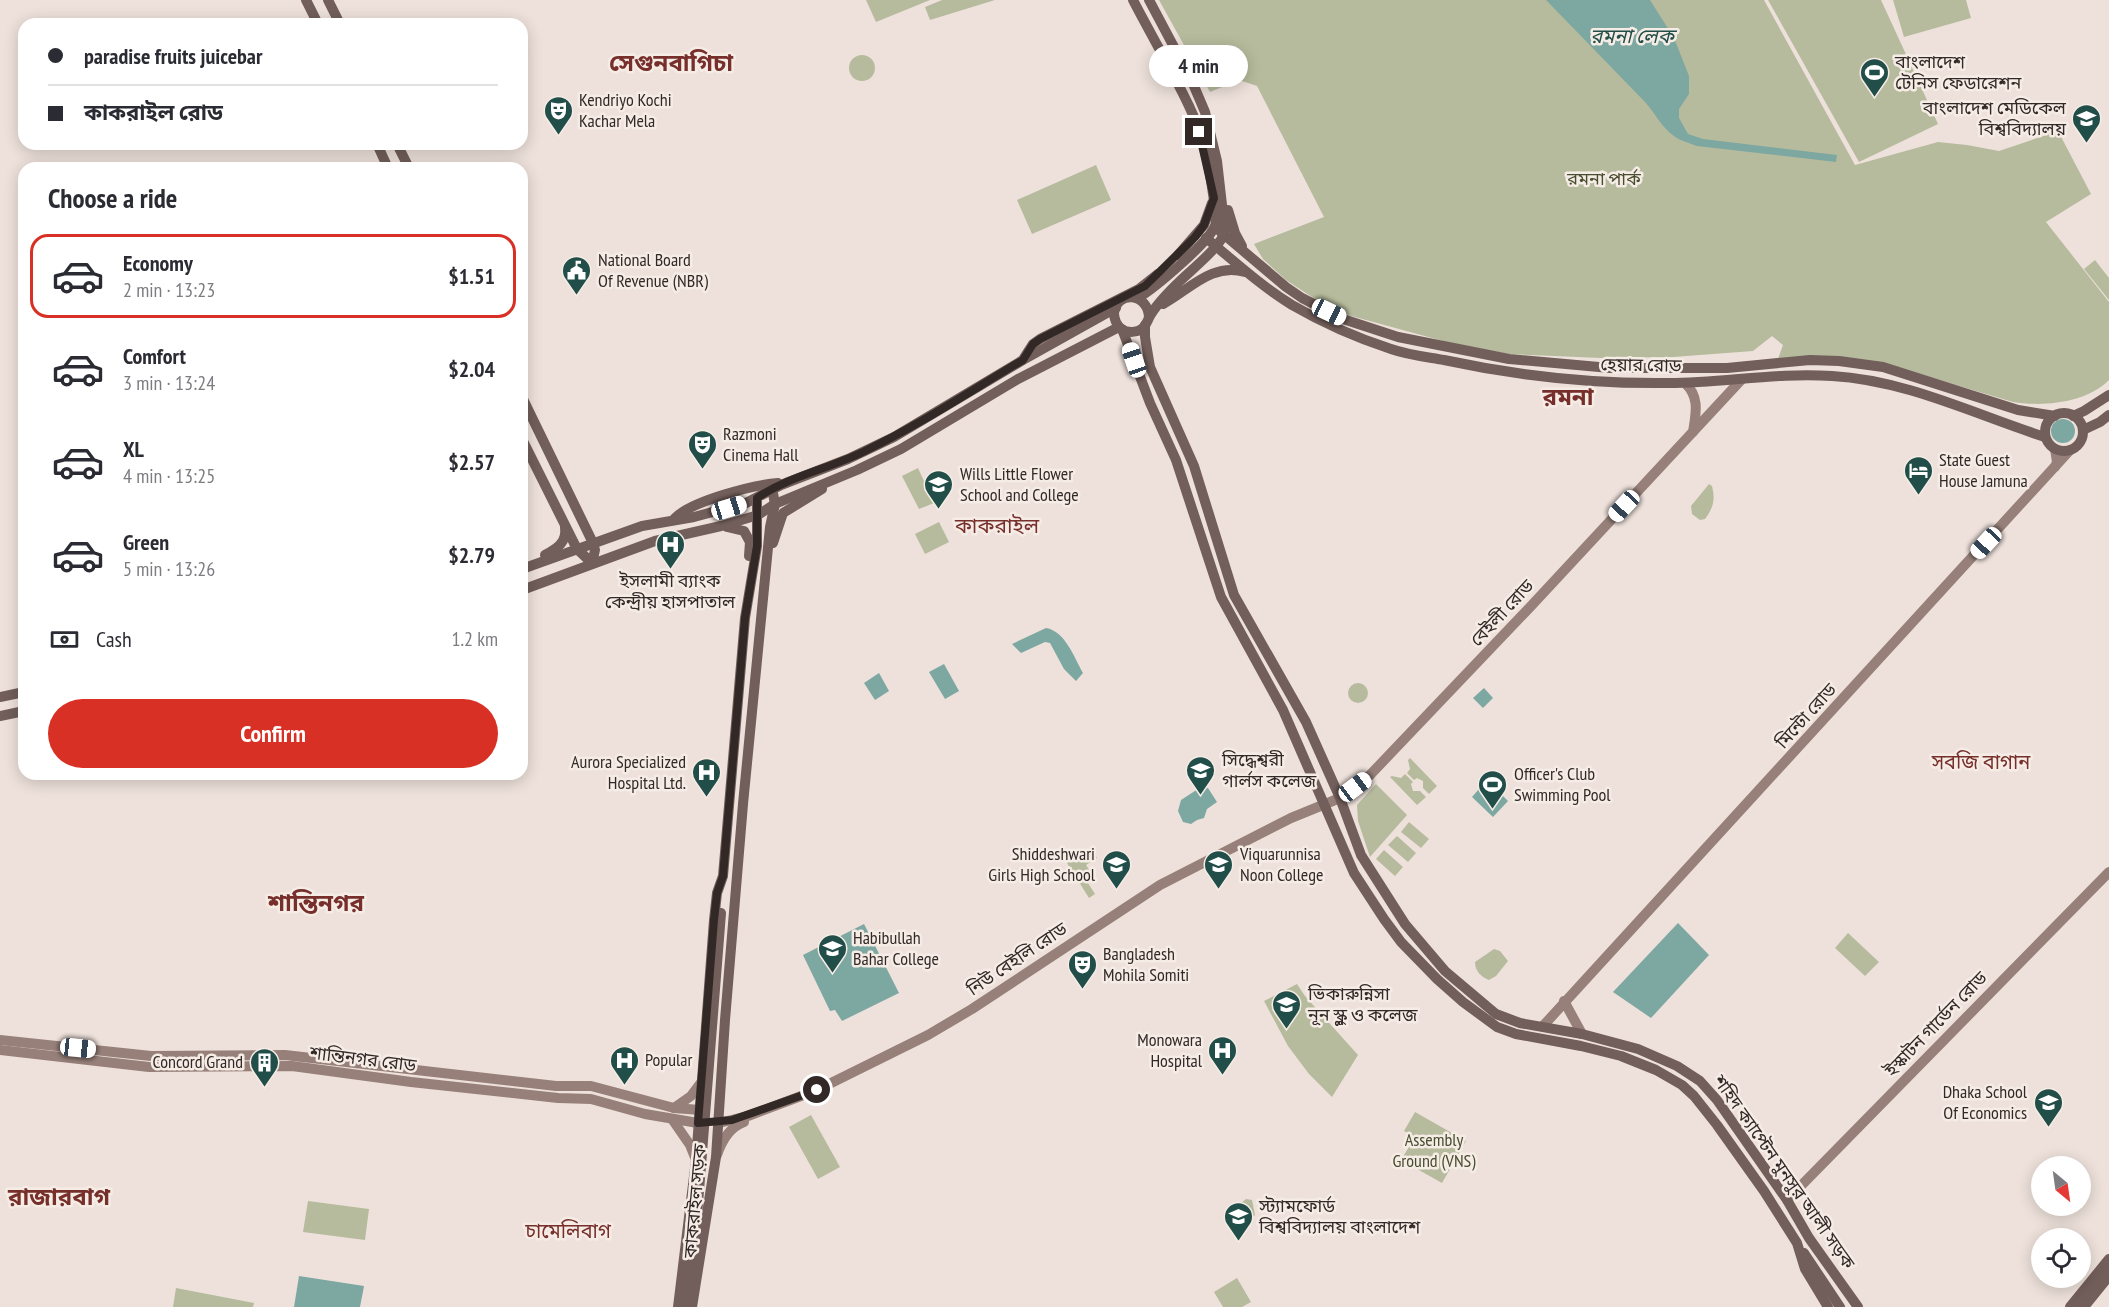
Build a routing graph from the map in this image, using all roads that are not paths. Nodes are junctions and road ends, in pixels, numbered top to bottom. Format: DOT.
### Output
graph roads {
  1 [pos="306,0"];
  2 [pos="328,0"];
  3 [pos="1133,0"];
  4 [pos="1149,0"];
  5 [pos="315,18"];
  6 [pos="337,18"];
  7 [pos="1220,183"];
  8 [pos="1214,198"];
  9 [pos="1215,226"];
  10 [pos="1224,235"];
  11 [pos="1206,238"];
  12 [pos="1216,246"];
  13 [pos="1249,256"];
  14 [pos="1248,273"];
  15 [pos="1132,297"];
  16 [pos="1116,308"];
  17 [pos="1156,308"];
  18 [pos="1147,321"];
  19 [pos="1121,328"];
  20 [pos="1099,336"];
  21 [pos="1466,351"];
  22 [pos="1023,360"];
  23 [pos="1462,364"];
  24 [pos="1138,372"];
  25 [pos="1742,379"];
  26 [pos="1685,383"];
  27 [pos="2109,395"];
  28 [pos="528,409"];
  29 [pos="2109,415"];
  30 [pos="2055,416"];
  31 [pos="2073,416"];
  32 [pos="2083,430"];
  33 [pos="1693,432"];
  34 [pos="2045,437"];
  35 [pos="2055,449"];
  36 [pos="2070,450"];
  37 [pos="528,451"];
  38 [pos="2055,467"];
  39 [pos="828,482"];
  40 [pos="786,483"];
  41 [pos="772,488"];
  42 [pos="757,498"];
  43 [pos="775,504"];
  44 [pos="758,515"];
  45 [pos="674,519"];
  46 [pos="565,525"];
  47 [pos="721,526"];
  48 [pos="587,532"];
  49 [pos="596,542"];
  50 [pos="574,546"];
  51 [pos="769,549"];
  52 [pos="604,558"];
  53 [pos="528,562"];
  54 [pos="592,563"];
  55 [pos="528,566"];
  56 [pos="579,568"];
  57 [pos="751,580"];
  58 [pos="528,588"];
  59 [pos="18,693"];
  60 [pos="0,697"];
  61 [pos="18,712"];
  62 [pos="0,716"];
  63 [pos="1340,798"];
  64 [pos="728,803"];
  65 [pos="743,804"];
  66 [pos="1325,804"];
  67 [pos="2109,872"];
  68 [pos="723,876"];
  69 [pos="1441,975"];
  70 [pos="1564,1001"];
  71 [pos="1543,1026"];
  72 [pos="1582,1034"];
  73 [pos="1539,1038"];
  74 [pos="0,1040"];
  75 [pos="15,1047"];
  76 [pos="0,1050"];
  77 [pos="703,1080"];
  78 [pos="779,1105"];
  79 [pos="700,1110"];
  80 [pos="673,1114"];
  81 [pos="719,1117"];
  82 [pos="698,1123"];
  83 [pos="716,1158"];
  84 [pos="696,1160"];
  85 [pos="1787,1200"];
  86 [pos="708,1210"];
  87 [pos="690,1213"];
  88 [pos="1809,1238"];
  89 [pos="1797,1243"];
  90 [pos="1819,1267"];
  91 [pos="2108,1269"];
  92 [pos="2109,1283"];
  93 [pos="672,1307"];
  94 [pos="678,1307"];
  95 [pos="685,1307"];
  96 [pos="692,1307"];
  97 [pos="698,1307"];
  98 [pos="1828,1307"];
  99 [pos="1840,1307"];
  100 [pos="1851,1307"];
  101 [pos="1858,1307"];
  102 [pos="2070,1307"];
  103 [pos="2076,1307"];
  104 [pos="2084,1307"];
  105 [pos="2089,1307"];
  1 -- 5 [label="main road"];
  2 -- 6 [label="main road"];
  3 -- 8 [label="main road"];
  4 -- 7 [label="main road"];
  7 -- 10 [label="main road"];
  7 -- 13 [label="main road"];
  8 -- 9 [label="main road"];
  8 -- 15 [label="main road"];
  9 -- 10 [label="main road"];
  9 -- 11 [label="main road"];
  10 -- 12 [label="main road"];
  10 -- 13 [label="main road"];
  11 -- 12 [label="main road, হেয়ার রোড"];
  11 -- 15 [label="main road"];
  12 -- 14 [label="main road, হেয়ার রোড"];
  12 -- 17 [label="main road"];
  13 -- 21 [label="main road"];
  14 -- 17 [label="main road"];
  14 -- 23 [label="main road, হেয়ার রোড"];
  15 -- 16 [label="main road"];
  15 -- 18 [label="main road"];
  15 -- 22 [label="main road"];
  16 -- 19 [label="main road, শহিদ ক্যাপ্টেন মুনসুর আলী সড়ক"];
  16 -- 22 [label="main road"];
  17 -- 18 [label="main road"];
  18 -- 19 [label="main road"];
  18 -- 63 [label="main road, শহিদ ক্যাপ্টেন মুনসুর আলী সড়ক"];
  19 -- 20 [label="main road"];
  19 -- 24 [label="main road, শহিদ ক্যাপ্টেন মুনসুর আলী সড়ক"];
  20 -- 24 [label="main road"];
  20 -- 39 [label="main road"];
  21 -- 23 [label="main road"];
  21 -- 30 [label="main road"];
  22 -- 40 [label="main road"];
  23 -- 26 [label="main road, হেয়ার রোড"];
  24 -- 66 [label="main road, শহিদ ক্যাপ্টেন মুনসুর আলী সড়ক"];
  25 -- 26 [label="main road, হেয়ার রোড"];
  25 -- 33 [label="main road, বেইলী রোড"];
  25 -- 34 [label="main road, হেয়ার রোড"];
  26 -- 33 [label="main road"];
  27 -- 31 [label="main road"];
  28 -- 48 [label="main road"];
  29 -- 32 [label="main road"];
  30 -- 31 [label="main road"];
  30 -- 34 [label="main road"];
  31 -- 32 [label="main road"];
  32 -- 36 [label="main road"];
  33 -- 63 [label="main road, বেইলী রোড"];
  34 -- 35 [label="main road"];
  35 -- 36 [label="main road"];
  35 -- 38 [label="main road"];
  36 -- 38 [label="main road, মিন্টো রোড"];
  37 -- 46 [label="main road"];
  38 -- 70 [label="main road, মিন্টো রোড"];
  39 -- 43 [label="main road"];
  39 -- 51 [label="main road"];
  40 -- 41 [label="main road"];
  40 -- 45 [label="main road"];
  41 -- 42 [label="main road"];
  41 -- 43 [label="main road, কাকরাইল সড়ক"];
  42 -- 44 [label="main road, কাকরাইল সড়ক"];
  42 -- 45 [label="main road"];
  43 -- 44 [label="main road"];
  43 -- 51 [label="main road, কাকরাইল সড়ক"];
  44 -- 47 [label="main road"];
  44 -- 57 [label="main road, কাকরাইল সড়ক"];
  45 -- 49 [label="main road"];
  46 -- 50 [label="main road"];
  46 -- 53 [label="main road"];
  47 -- 52 [label="main road"];
  47 -- 57 [label="main road"];
  48 -- 49 [label="main road"];
  48 -- 50 [label="main road"];
  49 -- 50 [label="main road"];
  49 -- 52 [label="main road"];
  49 -- 54 [label="main road"];
  50 -- 54 [label="main road"];
  50 -- 55 [label="main road"];
  50 -- 56 [label="main road"];
  51 -- 65 [label="main road, কাকরাইল সড়ক"];
  52 -- 54 [label="main road"];
  54 -- 56 [label="main road"];
  56 -- 58 [label="main road"];
  57 -- 64 [label="main road, কাকরাইল সড়ক"];
  59 -- 60 [label="main road"];
  61 -- 62 [label="main road"];
  63 -- 66 [label="main road, বেইলী রোড"];
  63 -- 69 [label="main road, শহিদ ক্যাপ্টেন মুনসুর আলী সড়ক"];
  64 -- 65 [label="main road"];
  64 -- 68 [label="main road, কাকরাইল সড়ক"];
  65 -- 81 [label="main road, কাকরাইল সড়ক"];
  66 -- 69 [label="main road, শহিদ ক্যাপ্টেন মুনসুর আলী সড়ক"];
  66 -- 78 [label="main road, নিউ বেইলি রোড"];
  67 -- 85 [label="main road, ইস্কাটন গার্ডেন রোড"];
  68 -- 77 [label="main road, কাকরাইল সড়ক"];
  68 -- 95 [label="main road, bridge"];
  69 -- 71 [label="main road, শহিদ ক্যাপ্টেন মুনসুর আলী সড়ক"];
  69 -- 73 [label="main road, শহিদ ক্যাপ্টেন মুনসুর আলী সড়ক"];
  70 -- 71 [label="main road, মিন্টো রোড"];
  70 -- 72 [label="main road"];
  71 -- 72 [label="main road, শহিদ ক্যাপ্টেন মুনসুর আলী সড়ক"];
  71 -- 73 [label="main road"];
  72 -- 85 [label="main road, শহিদ ক্যাপ্টেন মুনসুর আলী সড়ক"];
  73 -- 89 [label="main road, শহিদ ক্যাপ্টেন মুনসুর আলী সড়ক"];
  74 -- 75 [label="main road, শান্তিনগর রোড"];
  75 -- 76 [label="main road, শান্তিনগর রোড"];
  75 -- 80 [label="main road, শান্তিনগর রোড"];
  77 -- 79 [label="main road, কাকরাইল সড়ক"];
  77 -- 80 [label="main road"];
  78 -- 81 [label="main road, নিউ বেইলি রোড"];
  78 -- 83 [label="main road"];
  79 -- 80 [label="main road, শান্তিনগর রোড"];
  79 -- 81 [label="main road"];
  79 -- 82 [label="main road, কাকরাইল সড়ক"];
  80 -- 82 [label="main road, শান্তিনগর রোড"];
  80 -- 84 [label="main road"];
  81 -- 82 [label="main road, শান্তিনগর রোড"];
  81 -- 83 [label="main road, কাকরাইল সড়ক"];
  82 -- 84 [label="main road, কাকরাইল সড়ক"];
  83 -- 86 [label="main road, কাকরাইল সড়ক"];
  84 -- 87 [label="main road, কাকরাইল সড়ক"];
  85 -- 88 [label="main road, শহিদ ক্যাপ্টেন মুনসুর আলী সড়ক"];
  86 -- 96 [label="main road"];
  86 -- 97 [label="main road, কাকরাইল সড়ক"];
  87 -- 93 [label="main road, কাকরাইল সড়ক"];
  87 -- 94 [label="main road"];
  88 -- 90 [label="main road"];
  88 -- 101 [label="main road, শহিদ ক্যাপ্টেন মুনসুর আলী সড়ক"];
  89 -- 90 [label="main road"];
  89 -- 98 [label="main road, শহিদ ক্যাপ্টেন মুনসুর আলী সড়ক"];
  90 -- 99 [label="main road"];
  90 -- 100 [label="main road"];
  91 -- 102 [label="main road"];
  91 -- 103 [label="main road, bridge"];
  91 -- 104 [label="main road"];
  92 -- 105 [label="main road"];
}
